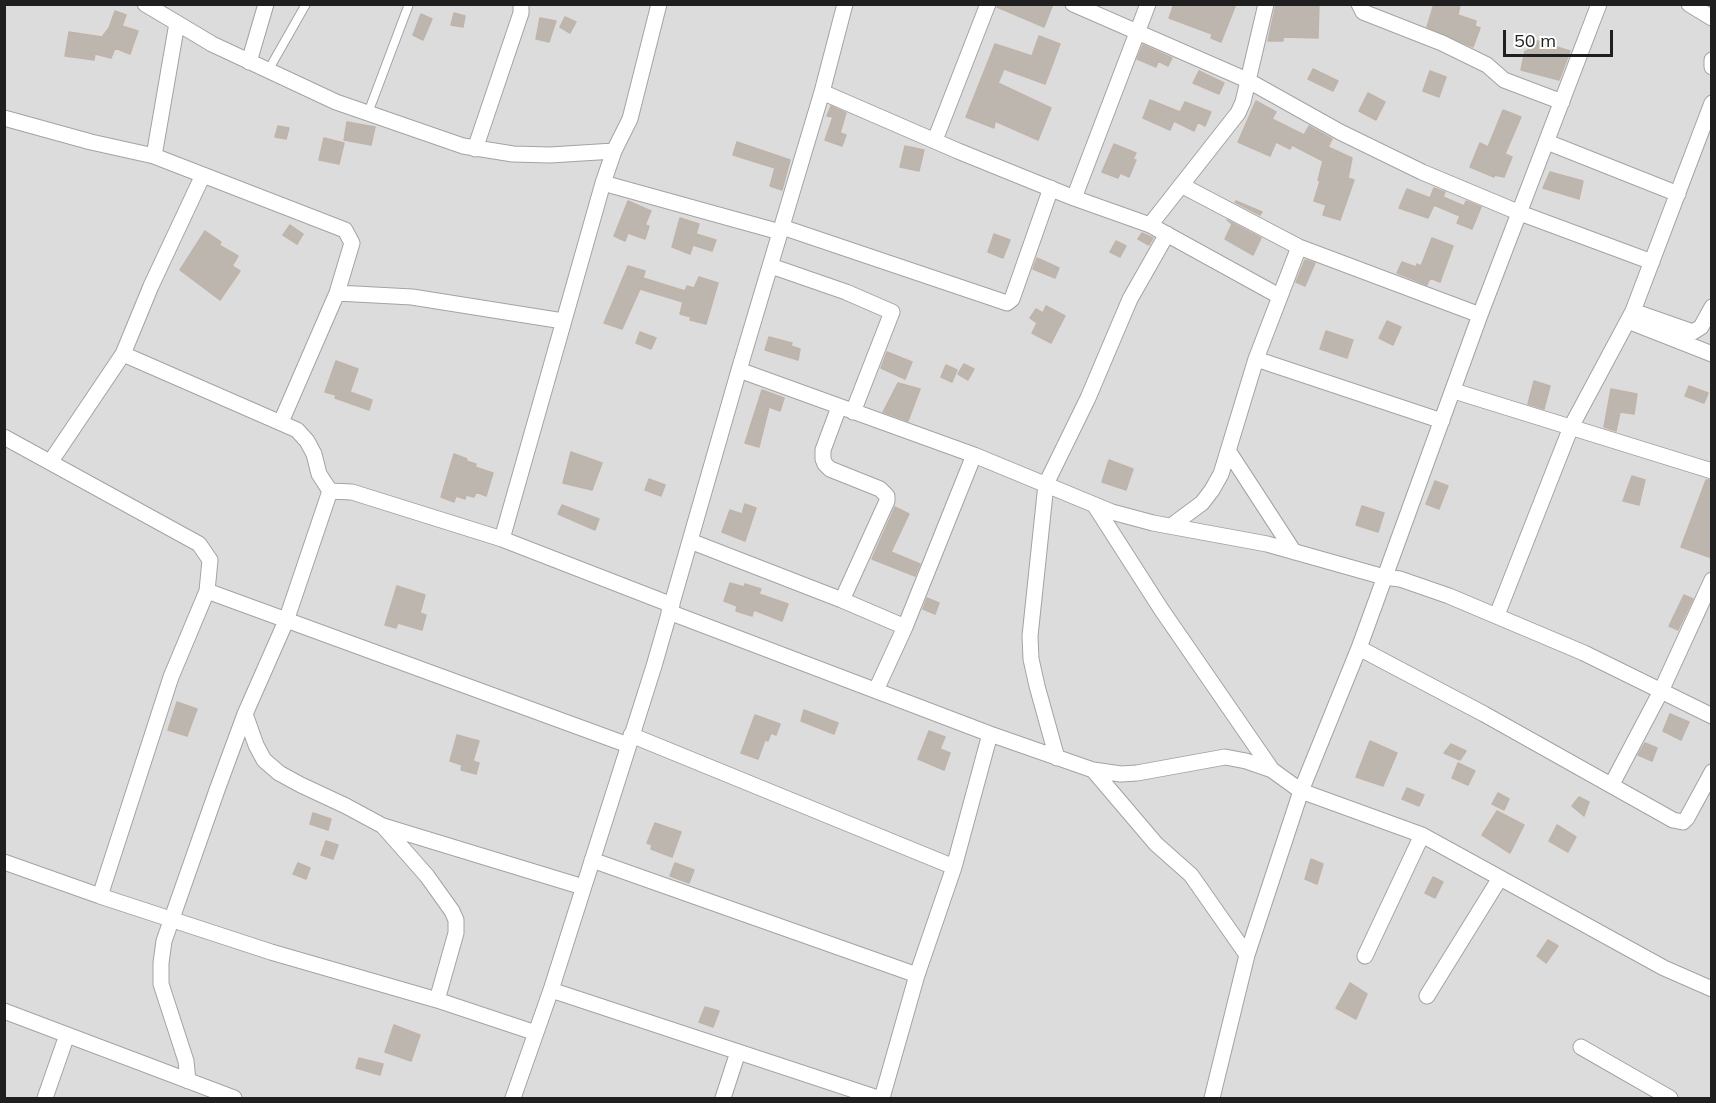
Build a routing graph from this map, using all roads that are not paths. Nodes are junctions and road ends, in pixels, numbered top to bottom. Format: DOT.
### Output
graph roads {
  1 [pos="266,4"];
  2 [pos="306,4"];
  3 [pos="409,4"];
  4 [pos="521,4"];
  5 [pos="659,4"];
  6 [pos="844,4"];
  7 [pos="988,4"];
  8 [pos="1073,4"];
  9 [pos="1148,4"];
  10 [pos="1266,4"];
  11 [pos="1359,4"];
  12 [pos="1599,4"];
  13 [pos="1689,4"];
  14 [pos="148,5"];
  15 [pos="1712,18"];
  16 [pos="177,23"];
  17 [pos="1138,33"];
  18 [pos="1712,60"];
  19 [pos="249,62"];
  20 [pos="1712,67"];
  21 [pos="269,69"];
  22 [pos="1247,80"];
  23 [pos="822,92"];
  24 [pos="1562,102"];
  25 [pos="1712,103"];
  26 [pos="368,113"];
  27 [pos="4,118"];
  28 [pos="935,140"];
  29 [pos="1547,142"];
  30 [pos="475,149"];
  31 [pos="614,151"];
  32 [pos="154,156"];
  33 [pos="202,175"];
  34 [pos="603,183"];
  35 [pos="1180,185"];
  36 [pos="1051,188"];
  37 [pos="1678,194"];
  38 [pos="1074,198"];
  39 [pos="1520,213"];
  40 [pos="1150,225"];
  41 [pos="781,229"];
  42 [pos="1167,234"];
  43 [pos="1299,247"];
  44 [pos="1652,262"];
  45 [pos="771,266"];
  46 [pos="337,293"];
  47 [pos="1279,296"];
  48 [pos="1712,307"];
  49 [pos="1480,315"];
  50 [pos="1631,316"];
  51 [pos="563,321"];
  52 [pos="123,354"];
  53 [pos="1712,354"];
  54 [pos="1256,359"];
  55 [pos="739,370"];
  56 [pos="1454,391"];
  57 [pos="846,410"];
  58 [pos="1442,421"];
  59 [pos="281,422"];
  60 [pos="1571,427"];
  61 [pos="4,437"];
  62 [pos="1229,452"];
  63 [pos="974,455"];
  64 [pos="51,461"];
  65 [pos="1712,471"];
  66 [pos="1046,483"];
  67 [pos="330,491"];
  68 [pos="1095,506"];
  69 [pos="1171,526"];
  70 [pos="502,539"];
  71 [pos="690,541"];
  72 [pos="1294,552"];
  73 [pos="1384,577"];
  74 [pos="1712,580"];
  75 [pos="207,591"];
  76 [pos="842,600"];
  77 [pos="671,609"];
  78 [pos="1497,615"];
  79 [pos="286,621"];
  80 [pos="905,627"];
  81 [pos="1359,648"];
  82 [pos="876,690"];
  83 [pos="1661,691"];
  84 [pos="245,714"];
  85 [pos="1712,716"];
  86 [pos="990,734"];
  87 [pos="630,740"];
  88 [pos="1057,758"];
  89 [pos="1093,770"];
  90 [pos="1272,770"];
  91 [pos="1712,772"];
  92 [pos="1612,784"];
  93 [pos="1301,791"];
  94 [pos="383,826"];
  95 [pos="1422,835"];
  96 [pos="592,860"];
  97 [pos="4,862"];
  98 [pos="954,867"];
  99 [pos="1500,878"];
  100 [pos="583,887"];
  101 [pos="100,896"];
  102 [pos="171,920"];
  103 [pos="1247,955"];
  104 [pos="1365,956"];
  105 [pos="916,975"];
  106 [pos="1712,989"];
  107 [pos="551,990"];
  108 [pos="1427,996"];
  109 [pos="437,1000"];
  110 [pos="4,1011"];
  111 [pos="536,1033"];
  112 [pos="67,1035"];
  113 [pos="1581,1047"];
  114 [pos="738,1052"];
  115 [pos="188,1081"];
  116 [pos="45,1098"];
  117 [pos="234,1098"];
  118 [pos="513,1098"];
  119 [pos="723,1098"];
  120 [pos="880,1098"];
  121 [pos="1212,1098"];
  122 [pos="1670,1098"];
  1 -- 19 [label="street"];
  2 -- 21 [label="lane"];
  3 -- 26 [label="lane"];
  4 -- 30 [label="street"];
  5 -- 31 [label="street"];
  6 -- 23 [label="street"];
  7 -- 28 [label="street"];
  8 -- 17 [label="street"];
  9 -- 17 [label="street"];
  10 -- 22 [label="street"];
  11 -- 24 [label="street"];
  12 -- 24 [label="street"];
  13 -- 15 [label="street"];
  14 -- 16 [label="street"];
  16 -- 19 [label="street"];
  16 -- 32 [label="street"];
  17 -- 22 [label="street"];
  17 -- 38 [label="street"];
  18 -- 20 [label="street"];
  19 -- 21 [label="street"];
  21 -- 26 [label="street"];
  22 -- 35 [label="street"];
  22 -- 39 [label="street"];
  23 -- 28 [label="street"];
  23 -- 41 [label="street"];
  24 -- 29 [label="street"];
  25 -- 37 [label="street"];
  26 -- 30 [label="street"];
  27 -- 32 [label="street"];
  28 -- 36 [label="street"];
  29 -- 37 [label="street"];
  29 -- 39 [label="street"];
  30 -- 31 [label="street"];
  31 -- 34 [label="street"];
  32 -- 33 [label="street"];
  33 -- 46 [label="street"];
  33 -- 52 [label="street"];
  34 -- 41 [label="street"];
  34 -- 51 [label="street"];
  35 -- 40 [label="street"];
  35 -- 43 [label="street"];
  36 -- 38 [label="street"];
  36 -- 41 [label="street"];
  37 -- 44 [label="street"];
  38 -- 40 [label="street"];
  39 -- 44 [label="street"];
  39 -- 49 [label="street"];
  40 -- 42 [label="street"];
  41 -- 45 [label="street"];
  42 -- 47 [label="street"];
  42 -- 66 [label="street"];
  43 -- 47 [label="street"];
  43 -- 49 [label="street"];
  44 -- 50 [label="street"];
  45 -- 55 [label="street"];
  45 -- 57 [label="street"];
  46 -- 51 [label="street"];
  46 -- 59 [label="street"];
  47 -- 54 [label="street"];
  48 -- 50 [label="street"];
  49 -- 56 [label="street"];
  50 -- 53 [label="street"];
  50 -- 60 [label="street"];
  51 -- 70 [label="street"];
  52 -- 59 [label="street"];
  52 -- 64 [label="street"];
  54 -- 58 [label="street"];
  54 -- 62 [label="street"];
  55 -- 57 [label="street"];
  55 -- 71 [label="street"];
  56 -- 58 [label="street"];
  56 -- 60 [label="street"];
  57 -- 63 [label="street"];
  57 -- 76 [label="street"];
  58 -- 73 [label="street"];
  59 -- 67 [label="street"];
  60 -- 65 [label="street"];
  60 -- 78 [label="street"];
  61 -- 64 [label="street"];
  62 -- 69 [label="street"];
  62 -- 72 [label="street"];
  63 -- 66 [label="street"];
  63 -- 80 [label="street"];
  64 -- 75 [label="street"];
  66 -- 68 [label="street"];
  66 -- 88 [label="street"];
  67 -- 70 [label="street"];
  67 -- 79 [label="street"];
  68 -- 69 [label="street"];
  68 -- 90 [label="street"];
  69 -- 72 [label="street"];
  70 -- 77 [label="street"];
  71 -- 76 [label="street"];
  71 -- 77 [label="street"];
  72 -- 73 [label="street"];
  73 -- 78 [label="street"];
  73 -- 81 [label="street"];
  74 -- 83 [label="street"];
  75 -- 79 [label="street"];
  75 -- 101 [label="street"];
  76 -- 80 [label="street"];
  77 -- 82 [label="street"];
  77 -- 87 [label="street"];
  78 -- 83 [label="street"];
  79 -- 84 [label="street"];
  79 -- 87 [label="street"];
  80 -- 82 [label="street"];
  81 -- 92 [label="street"];
  81 -- 93 [label="street"];
  82 -- 86 [label="street"];
  83 -- 85 [label="street"];
  83 -- 92 [label="street"];
  84 -- 94 [label="street"];
  84 -- 102 [label="street"];
  86 -- 88 [label="street"];
  86 -- 98 [label="street"];
  87 -- 96 [label="street"];
  87 -- 98 [label="street"];
  88 -- 89 [label="street"];
  89 -- 90 [label="street"];
  89 -- 103 [label="street"];
  90 -- 93 [label="street"];
  91 -- 92 [label="street"];
  93 -- 95 [label="street"];
  93 -- 103 [label="street"];
  94 -- 100 [label="street"];
  94 -- 109 [label="street"];
  95 -- 99 [label="street"];
  95 -- 104 [label="street"];
  96 -- 100 [label="street"];
  96 -- 105 [label="street"];
  97 -- 101 [label="street"];
  98 -- 105 [label="street"];
  99 -- 106 [label="street"];
  99 -- 108 [label="street"];
  100 -- 107 [label="street"];
  101 -- 102 [label="street"];
  102 -- 109 [label="street"];
  102 -- 115 [label="street"];
  103 -- 121 [label="street"];
  105 -- 120 [label="street"];
  107 -- 111 [label="street"];
  107 -- 114 [label="street"];
  109 -- 111 [label="street"];
  110 -- 112 [label="street"];
  111 -- 118 [label="street"];
  112 -- 115 [label="street"];
  112 -- 116 [label="street"];
  113 -- 122 [label="street"];
  114 -- 119 [label="street"];
  114 -- 120 [label="street"];
  115 -- 117 [label="street"];
}
